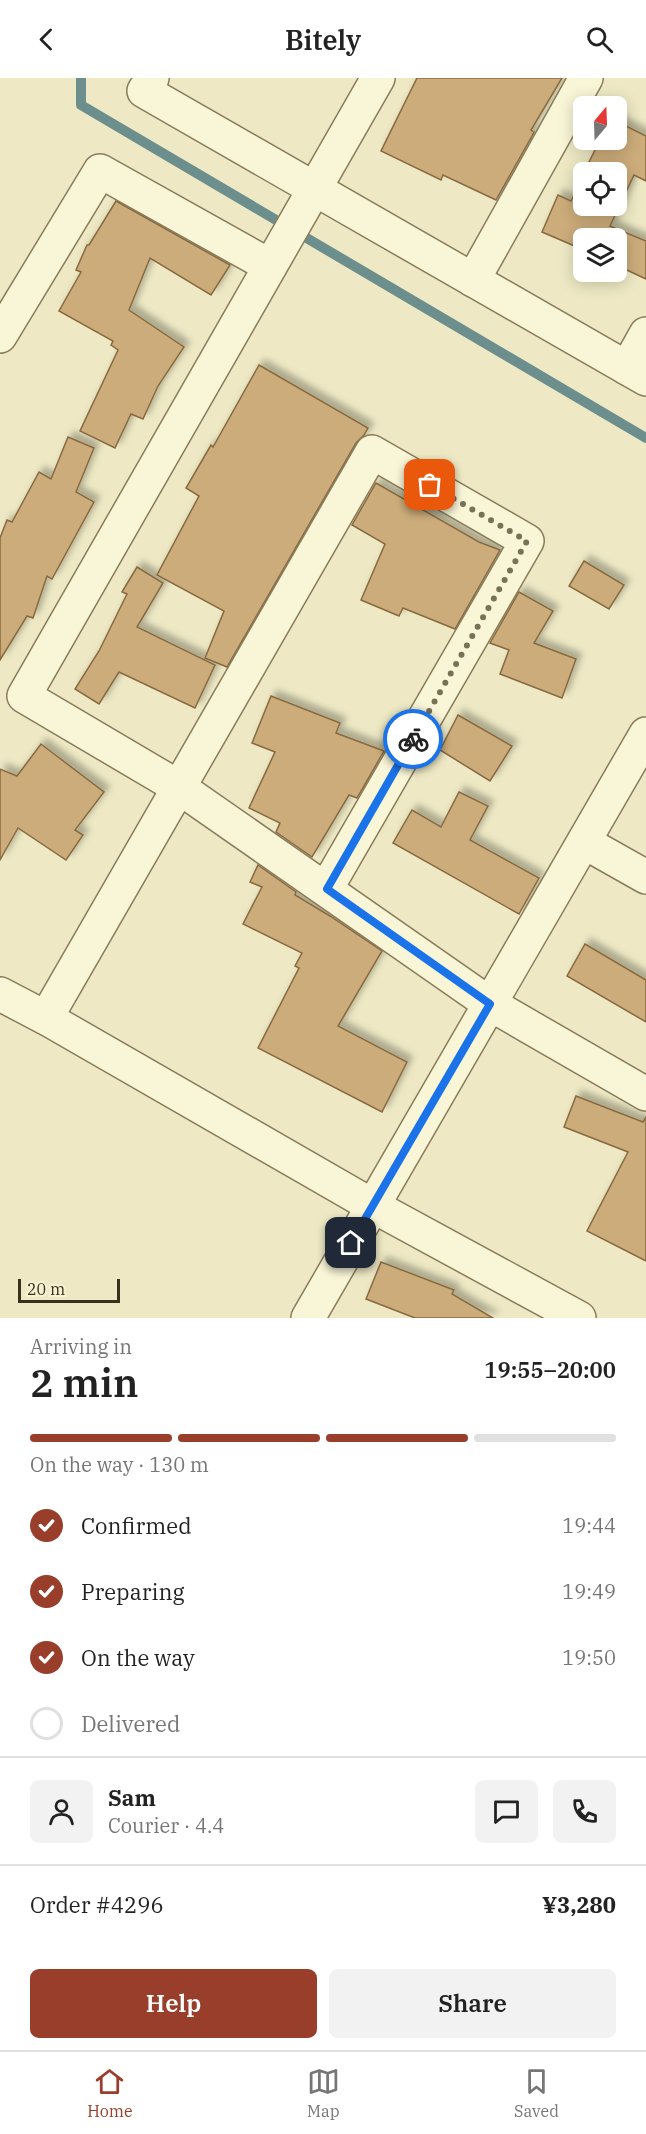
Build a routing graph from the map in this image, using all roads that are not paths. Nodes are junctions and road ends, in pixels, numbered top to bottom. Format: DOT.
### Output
graph roads {
  1 [pos="152,78"];
  2 [pos="378,78"];
  3 [pos="586,78"];
  4 [pos="314,189"];
  5 [pos="270,266"];
  6 [pos="473,280"];
  7 [pos="646,334"];
  8 [pos="0,336"];
  9 [pos="636,374"];
  10 [pos="12,689"];
  11 [pos="646,734"];
  12 [pos="180,788"];
  13 [pos="584,842"];
  14 [pos="646,877"];
  15 [pos="327,889"];
  16 [pos="0,994"];
  17 [pos="490,1004"];
  18 [pos="46,1018"];
  19 [pos="646,1094"];
  20 [pos="373,1206"];
  21 [pos="308,1318"];
  22 [pos="577,1318"];
  1 -- 4 [label="street"];
  2 -- 4 [label="street"];
  3 -- 6 [label="street"];
  4 -- 5 [label="street"];
  4 -- 6 [label="street"];
  5 -- 8 [label="street"];
  5 -- 10 [label="street"];
  6 -- 9 [label="street"];
  7 -- 9 [label="street"];
  10 -- 12 [label="street"];
  11 -- 13 [label="street"];
  12 -- 15 [label="street"];
  12 -- 15 [label="street"];
  12 -- 18 [label="street"];
  13 -- 14 [label="street"];
  13 -- 17 [label="street"];
  15 -- 17 [label="street"];
  16 -- 18 [label="street"];
  17 -- 19 [label="street"];
  17 -- 20 [label="street"];
  18 -- 20 [label="street"];
  20 -- 21 [label="street"];
  20 -- 22 [label="street"];
}
